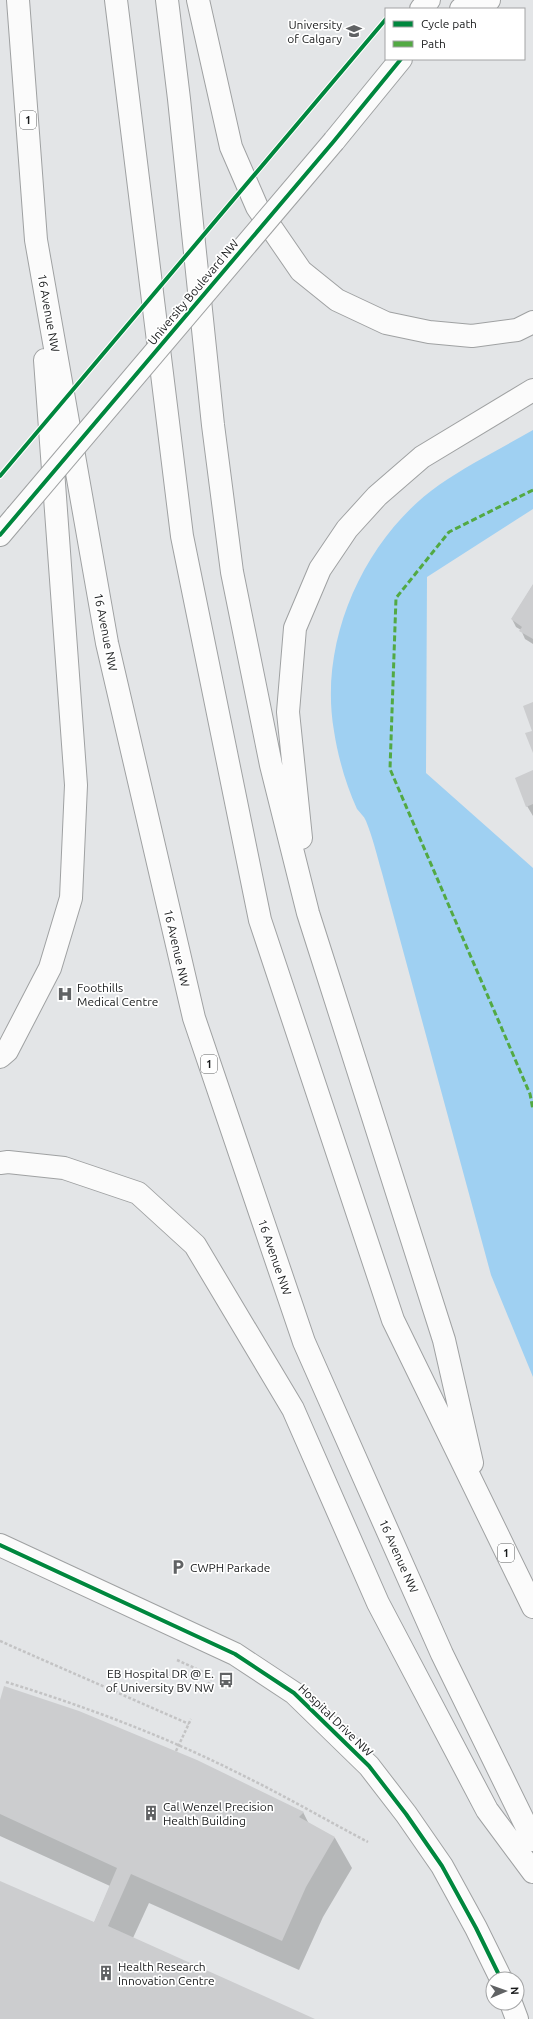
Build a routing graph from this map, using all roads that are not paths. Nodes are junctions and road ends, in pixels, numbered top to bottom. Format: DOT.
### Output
graph roads {
  1 [pos="18,0"];
  2 [pos="116,0"];
  3 [pos="167,0"];
  4 [pos="198,0"];
  5 [pos="429,0"];
  6 [pos="468,0"];
  7 [pos="489,0"];
  8 [pos="422,8"];
  9 [pos="461,8"];
  10 [pos="463,8"];
  11 [pos="402,60"];
  12 [pos="36,240"];
  13 [pos="533,322"];
  14 [pos="533,390"];
  15 [pos="0,535"];
  16 [pos="308,912"];
  17 [pos="0,1057"];
  18 [pos="0,1163"];
  19 [pos="480,1499"];
  20 [pos="0,1545"];
  21 [pos="533,1607"];
  22 [pos="533,1840"];
  23 [pos="533,1872"];
  24 [pos="497,1971"];
  1 -- 12 [label="main road, 16 Avenue NW / 1"];
  2 -- 19 [label="main road, 1"];
  3 -- 16 [label="main road"];
  4 -- 13 [label="main road"];
  5 -- 8 [label="main road"];
  6 -- 9 [label="main road"];
  7 -- 10 [label="main road"];
  11 -- 15 [label="main road, University Boulevard NW, bridge"];
  12 -- 17 [label="main road"];
  12 -- 22 [label="main road, 16 Avenue NW / 1"];
  14 -- 16 [label="main road"];
  16 -- 19 [label="main road"];
  18 -- 23 [label="main road"];
  19 -- 21 [label="main road, 1"];
  20 -- 24 [label="main road, Hospital Drive NW"];
}
